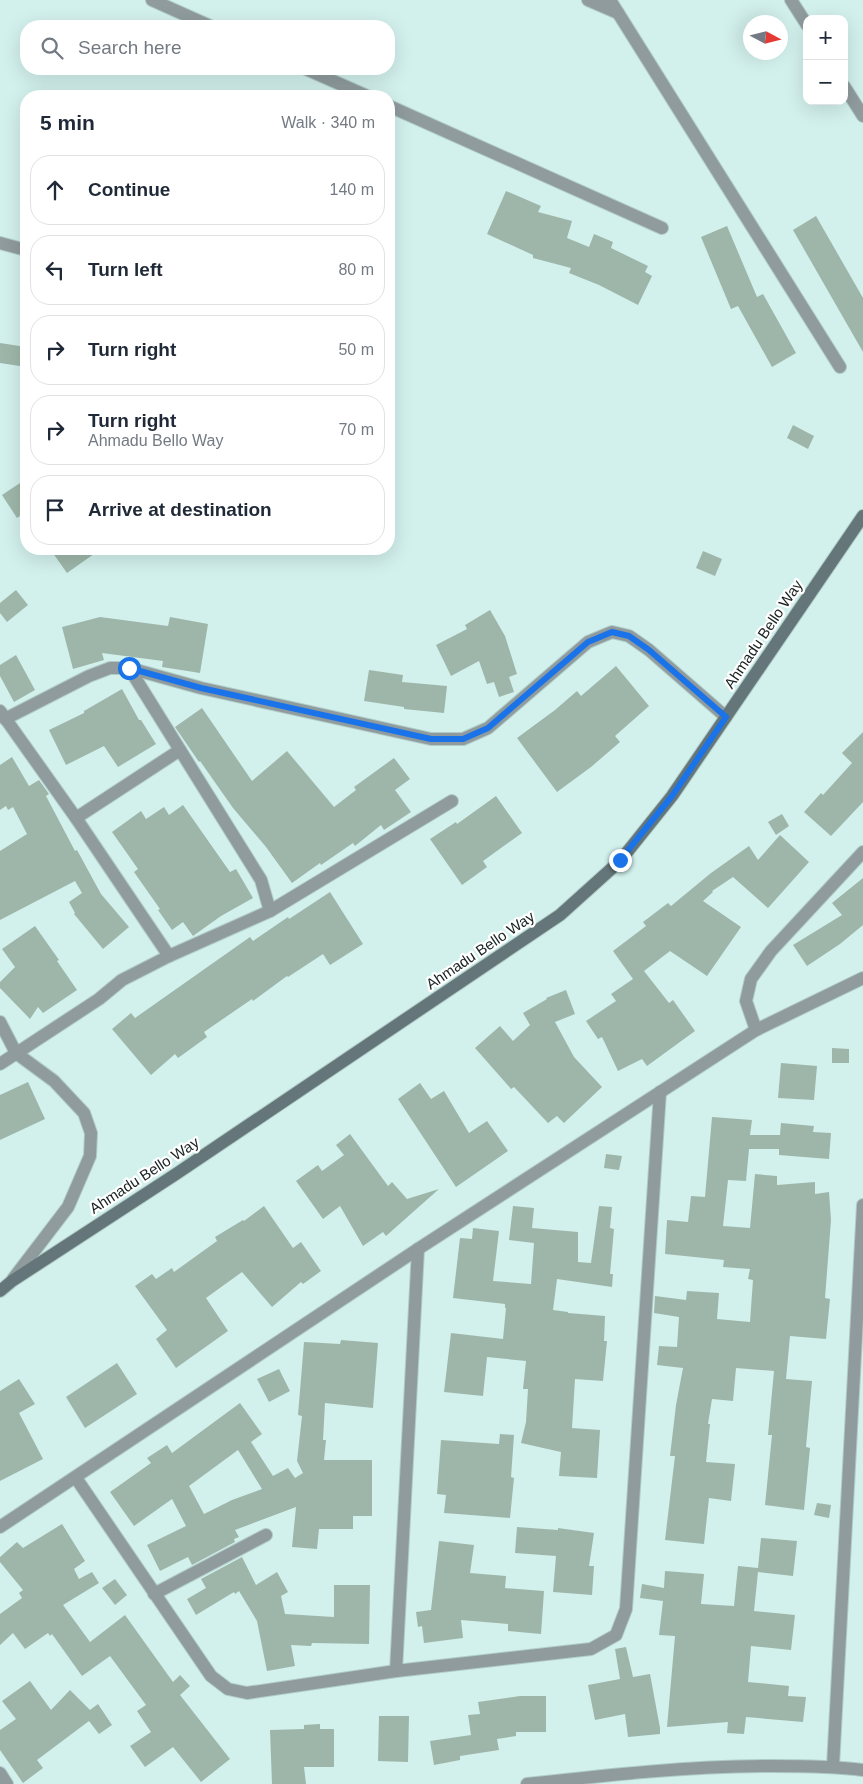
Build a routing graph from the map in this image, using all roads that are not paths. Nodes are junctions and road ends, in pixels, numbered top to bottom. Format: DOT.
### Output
graph roads {
  1 [pos="152,0"];
  2 [pos="588,0"];
  3 [pos="610,0"];
  4 [pos="791,0"];
  5 [pos="618,13"];
  6 [pos="197,20"];
  7 [pos="803,20"];
  8 [pos="320,75"];
  9 [pos="353,90"];
  10 [pos="848,92"];
  11 [pos="395,109"];
  12 [pos="863,116"];
  13 [pos="662,228"];
  14 [pos="0,242"];
  15 [pos="20,248"];
  16 [pos="840,367"];
  17 [pos="863,516"];
  18 [pos="129,668"];
  19 [pos="3,715"];
  20 [pos="726,717"];
  21 [pos="180,750"];
  22 [pos="452,801"];
  23 [pos="76,818"];
  24 [pos="863,852"];
  25 [pos="270,911"];
  26 [pos="169,956"];
  27 [pos="863,978"];
  28 [pos="0,1022"];
  29 [pos="756,1030"];
  30 [pos="16,1053"];
  31 [pos="0,1064"];
  32 [pos="660,1092"];
  33 [pos="863,1205"];
  34 [pos="418,1249"];
  35 [pos="12,1281"];
  36 [pos="0,1291"];
  37 [pos="76,1478"];
  38 [pos="0,1527"];
  39 [pos="266,1535"];
  40 [pos="154,1594"];
  41 [pos="396,1671"];
  42 [pos="833,1766"];
  43 [pos="863,1770"];
  44 [pos="0,1773"];
  45 [pos="7,1784"];
  46 [pos="527,1784"];
  1 -- 6 [label="street"];
  2 -- 5 [label="street"];
  3 -- 5 [label="street"];
  4 -- 7 [label="street"];
  5 -- 16 [label="street"];
  8 -- 9 [label="street"];
  10 -- 12 [label="street"];
  11 -- 13 [label="street"];
  14 -- 15 [label="street"];
  17 -- 20 [label="street, Ahmadu Bello Way"];
  18 -- 19 [label="street"];
  18 -- 20 [label="street"];
  18 -- 21 [label="street"];
  19 -- 23 [label="street"];
  20 -- 35 [label="street, Ahmadu Bello Way"];
  21 -- 23 [label="street"];
  21 -- 25 [label="street"];
  22 -- 25 [label="street"];
  23 -- 26 [label="street"];
  24 -- 29 [label="street"];
  25 -- 26 [label="street"];
  26 -- 30 [label="street"];
  27 -- 29 [label="street"];
  28 -- 30 [label="street"];
  29 -- 32 [label="street"];
  30 -- 31 [label="street"];
  30 -- 35 [label="street"];
  32 -- 34 [label="street"];
  32 -- 41 [label="street"];
  33 -- 42 [label="street"];
  34 -- 37 [label="street"];
  34 -- 41 [label="street"];
  35 -- 36 [label="street, Ahmadu Bello Way"];
  37 -- 38 [label="street"];
  37 -- 40 [label="street"];
  39 -- 40 [label="street"];
  40 -- 41 [label="street"];
  42 -- 43 [label="street"];
  42 -- 46 [label="street"];
  44 -- 45 [label="street"];
}
